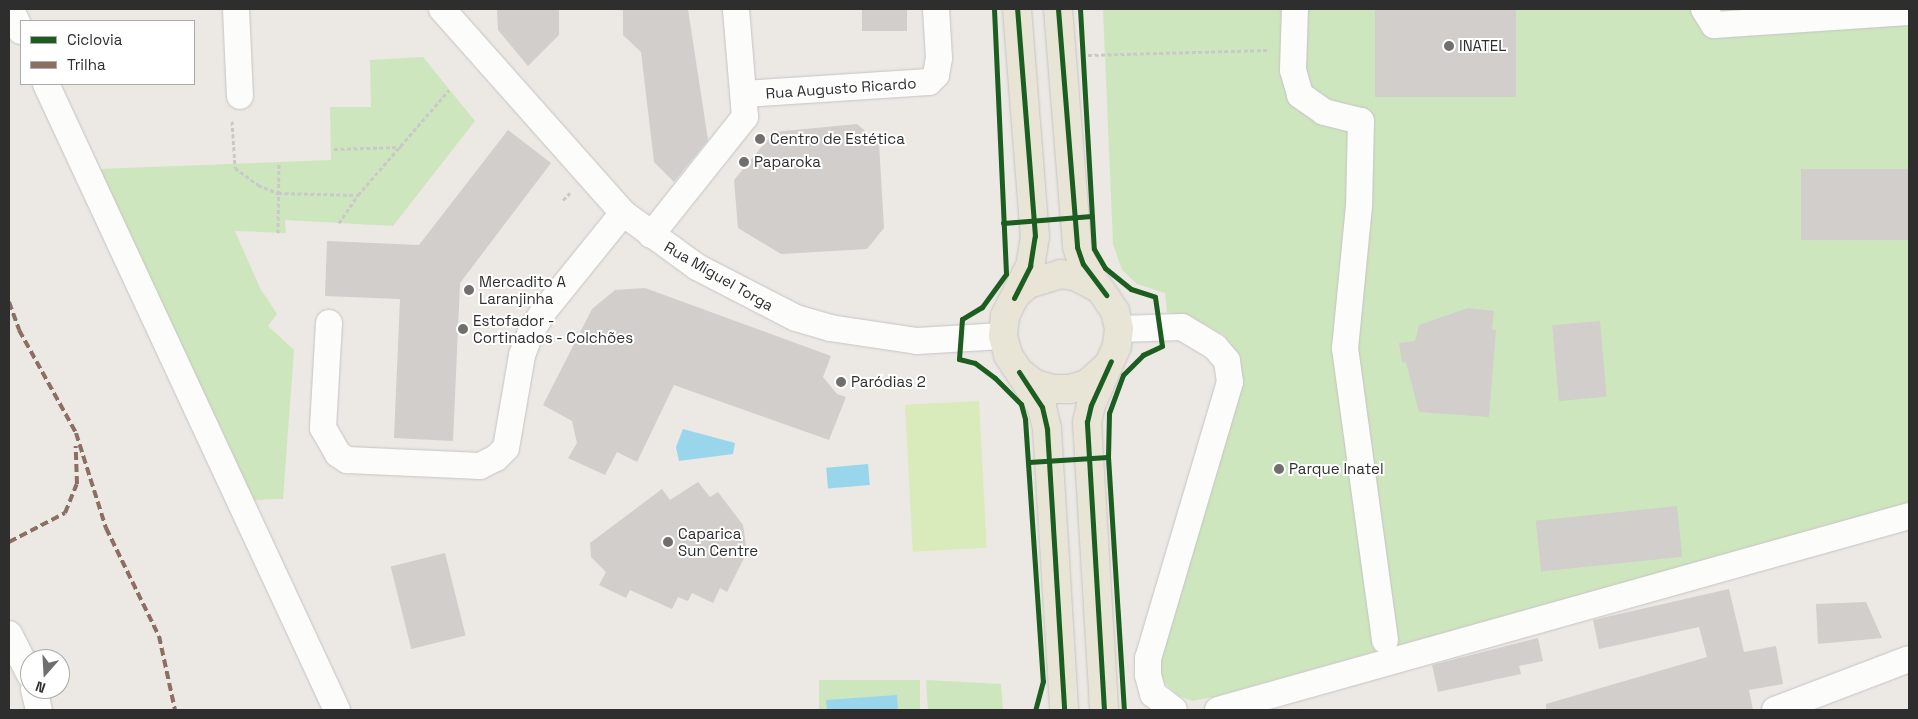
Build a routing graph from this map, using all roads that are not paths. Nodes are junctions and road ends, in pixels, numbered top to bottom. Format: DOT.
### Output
graph roads {
  1 [pos="11,9"];
  2 [pos="236,9"];
  3 [pos="442,9"];
  4 [pos="736,9"];
  5 [pos="936,9"];
  6 [pos="1017,9"];
  7 [pos="1058,9"];
  8 [pos="1295,9"];
  9 [pos="1704,9"];
  10 [pos="1909,12"];
  11 [pos="20,29"];
  12 [pos="46,85"];
  13 [pos="744,94"];
  14 [pos="240,96"];
  15 [pos="623,213"];
  16 [pos="651,235"];
  17 [pos="1106,295"];
  18 [pos="1014,298"];
  19 [pos="329,323"];
  20 [pos="1119,329"];
  21 [pos="1003,336"];
  22 [pos="1111,361"];
  23 [pos="1019,372"];
  24 [pos="1909,516"];
  25 [pos="9,634"];
  26 [pos="1386,640"];
  27 [pos="20,655"];
  28 [pos="1909,659"];
  29 [pos="1062,681"];
  30 [pos="337,710"];
  31 [pos="1054,710"];
  32 [pos="1064,710"];
  33 [pos="1104,710"];
  34 [pos="1174,710"];
  35 [pos="1218,710"];
  36 [pos="1775,710"];
  1 -- 11 [label="street"];
  2 -- 14 [label="street"];
  3 -- 15 [label="street, Rua Miguel Torga"];
  4 -- 13 [label="street, Rua Augusto Ricardo"];
  5 -- 13 [label="street, Rua Augusto Ricardo"];
  6 -- 18 [label="main road"];
  7 -- 17 [label="main road"];
  8 -- 26 [label="street"];
  9 -- 10 [label="street"];
  12 -- 30 [label="street"];
  13 -- 16 [label="street, Rua Augusto Ricardo"];
  15 -- 16 [label="street, Rua Miguel Torga"];
  15 -- 19 [label="street"];
  16 -- 21 [label="street, Rua Miguel Torga"];
  17 -- 18 [label="main road"];
  17 -- 20 [label="main road"];
  18 -- 21 [label="main road"];
  20 -- 22 [label="main road"];
  20 -- 34 [label="street"];
  21 -- 23 [label="main road"];
  22 -- 23 [label="main road"];
  22 -- 33 [label="main road"];
  23 -- 29 [label="main road"];
  24 -- 35 [label="street"];
  25 -- 27 [label="street"];
  28 -- 36 [label="street"];
  29 -- 31 [label="street"];
  29 -- 32 [label="main road"];
}
